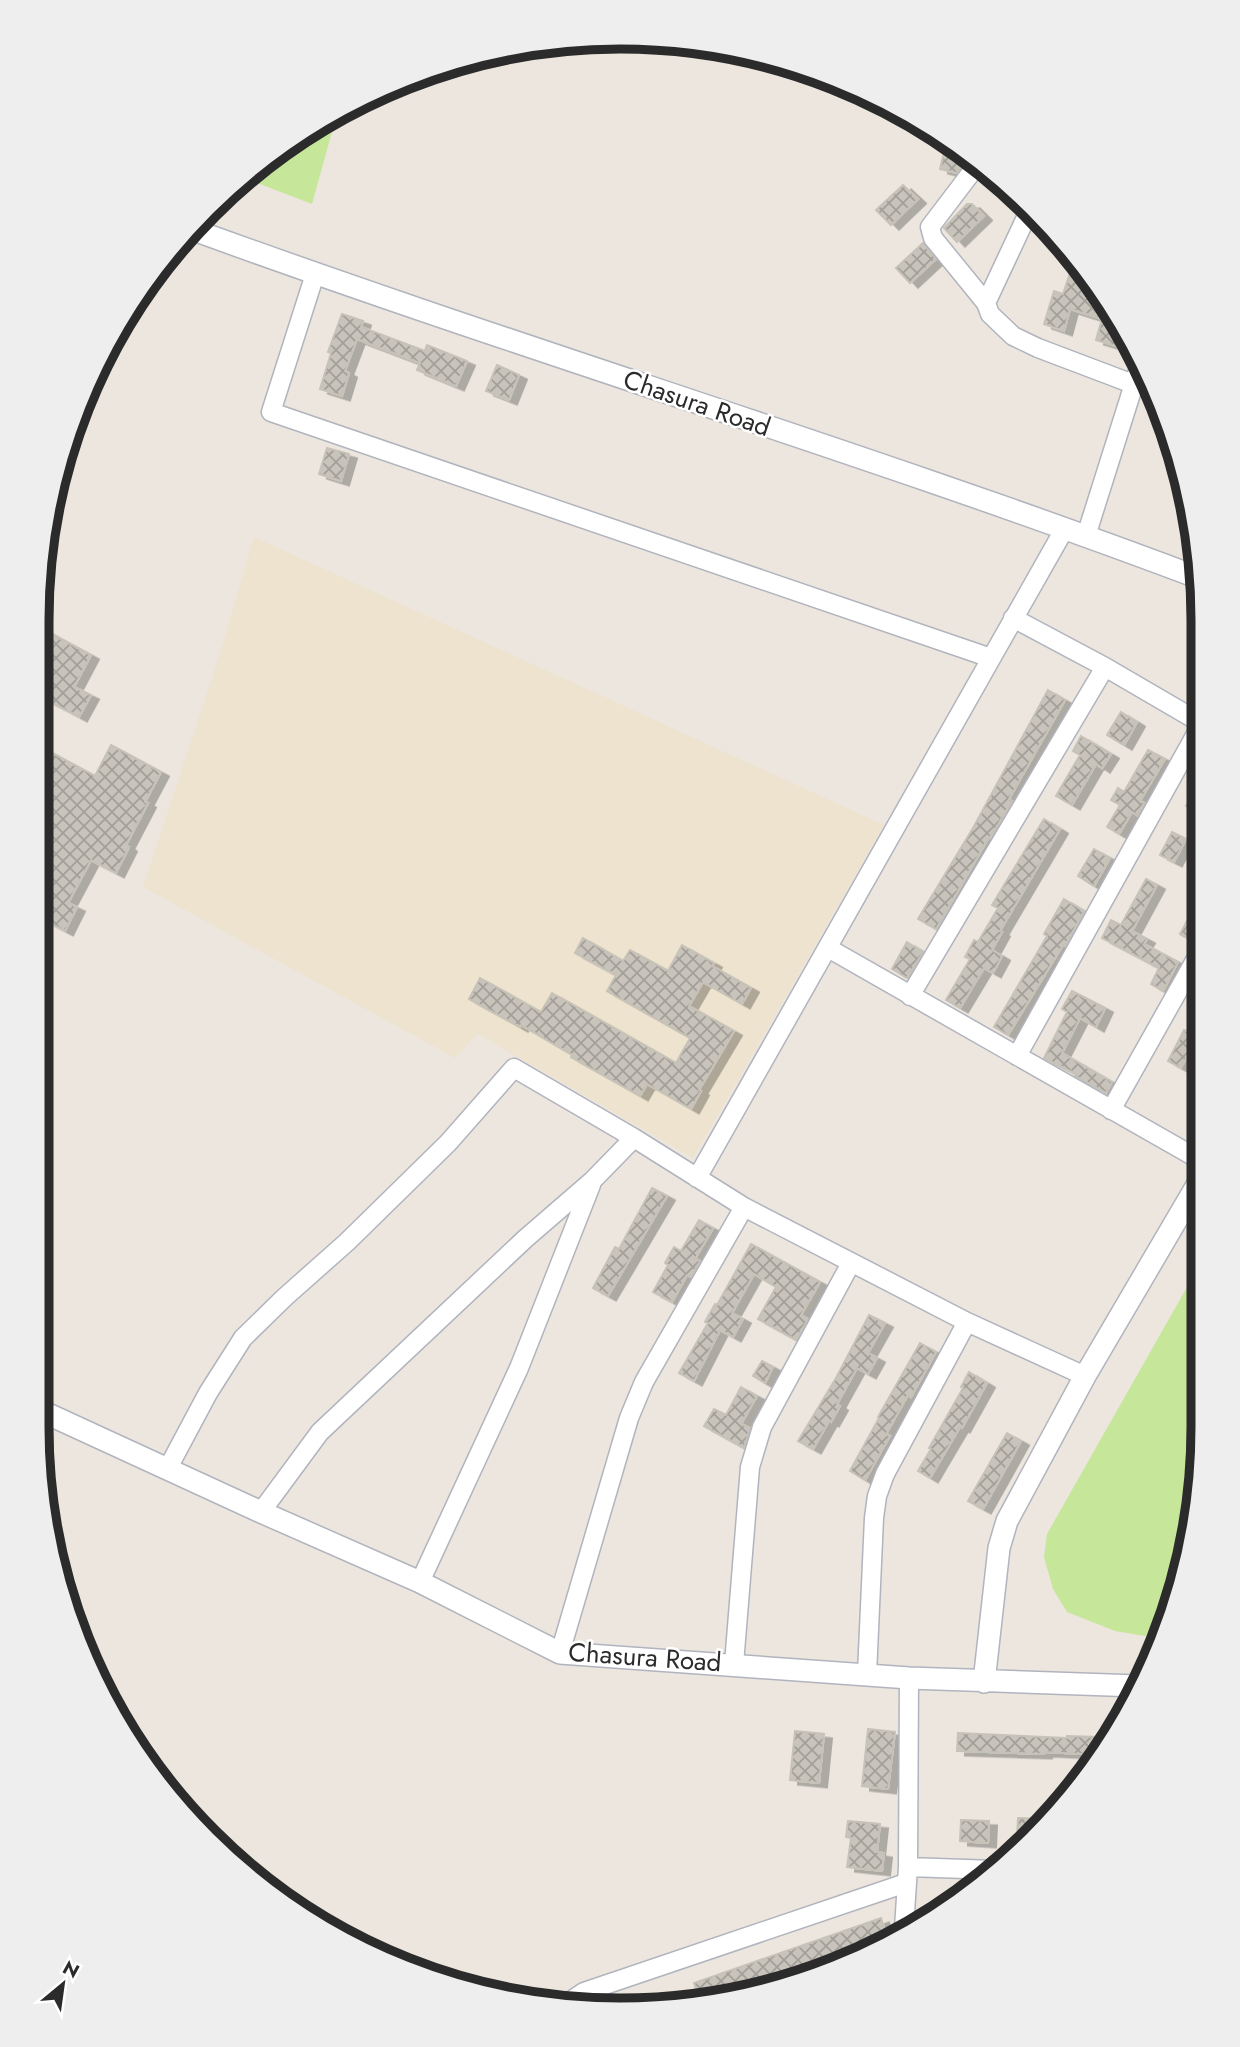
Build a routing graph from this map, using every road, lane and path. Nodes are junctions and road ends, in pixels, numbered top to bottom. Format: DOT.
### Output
graph roads {
  1 [pos="972,171"];
  2 [pos="1026,218"];
  3 [pos="201,233"];
  4 [pos="316,274"];
  5 [pos="986,303"];
  6 [pos="1136,376"];
  7 [pos="1133,384"];
  8 [pos="1065,528"];
  9 [pos="1087,536"];
  10 [pos="1189,574"];
  11 [pos="1013,618"];
  12 [pos="991,658"];
  13 [pos="1105,667"];
  14 [pos="1191,718"];
  15 [pos="1191,742"];
  16 [pos="828,948"];
  17 [pos="1191,966"];
  18 [pos="910,996"];
  19 [pos="1017,1056"];
  20 [pos="1111,1110"];
  21 [pos="634,1138"];
  22 [pos="1191,1155"];
  23 [pos="697,1178"];
  24 [pos="592,1181"];
  25 [pos="1191,1195"];
  26 [pos="744,1207"];
  27 [pos="851,1263"];
  28 [pos="967,1322"];
  29 [pos="1085,1376"];
  30 [pos="49,1414"];
  31 [pos="168,1468"];
  32 [pos="261,1512"];
  33 [pos="420,1582"];
  34 [pos="560,1653"];
  35 [pos="734,1664"];
  36 [pos="867,1674"];
  37 [pos="909,1678"];
  38 [pos="984,1682"];
  39 [pos="1129,1686"];
  40 [pos="979,1871"];
  41 [pos="907,1875"];
  42 [pos="904,1922"];
  43 [pos="578,1996"];
  1 -- 5 [label="street"];
  2 -- 5 [label="street"];
  3 -- 4 [label="street, Chasura Road"];
  4 -- 8 [label="street, Chasura Road"];
  4 -- 12 [label="street"];
  5 -- 7 [label="street"];
  6 -- 7 [label="street"];
  7 -- 9 [label="street"];
  8 -- 9 [label="street, Chasura Road"];
  8 -- 11 [label="street"];
  9 -- 10 [label="street, Chasura Road"];
  11 -- 12 [label="street"];
  11 -- 13 [label="street"];
  12 -- 16 [label="street"];
  13 -- 14 [label="street"];
  13 -- 18 [label="street"];
  15 -- 19 [label="street"];
  16 -- 18 [label="street"];
  16 -- 23 [label="street"];
  17 -- 20 [label="street"];
  18 -- 19 [label="street"];
  19 -- 20 [label="street"];
  20 -- 22 [label="street"];
  21 -- 23 [label="street"];
  21 -- 24 [label="street"];
  21 -- 31 [label="street"];
  23 -- 26 [label="street"];
  24 -- 32 [label="street"];
  24 -- 33 [label="street"];
  25 -- 29 [label="street"];
  26 -- 27 [label="street"];
  26 -- 34 [label="street"];
  27 -- 28 [label="street"];
  27 -- 35 [label="street"];
  28 -- 29 [label="street"];
  28 -- 36 [label="street"];
  29 -- 38 [label="street"];
  30 -- 31 [label="street, Chasura Road"];
  31 -- 32 [label="street, Chasura Road"];
  32 -- 33 [label="street, Chasura Road"];
  33 -- 34 [label="street, Chasura Road"];
  34 -- 35 [label="street, Chasura Road"];
  35 -- 36 [label="street, Chasura Road"];
  36 -- 37 [label="street, Chasura Road"];
  37 -- 38 [label="street, Chasura Road"];
  37 -- 41 [label="street"];
  38 -- 39 [label="street, Chasura Road"];
  40 -- 41 [label="street"];
  41 -- 42 [label="street"];
  41 -- 43 [label="street"];
}
